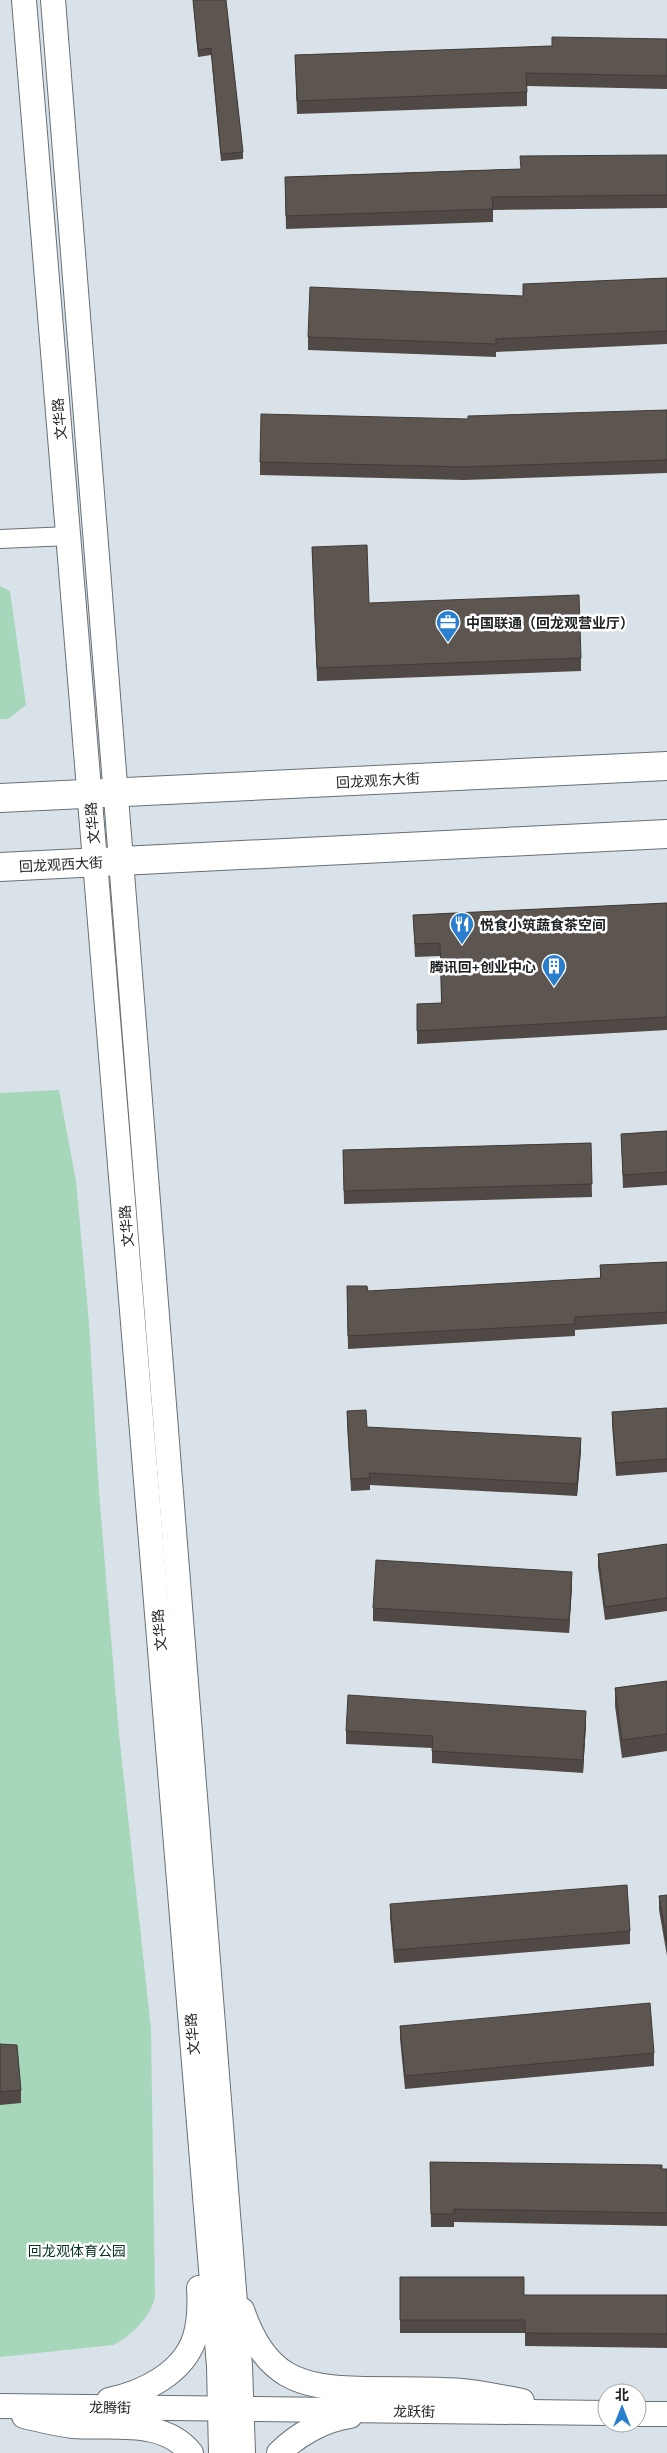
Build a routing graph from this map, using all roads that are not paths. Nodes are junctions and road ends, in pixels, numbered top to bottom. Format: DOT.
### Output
graph roads {
  1 [pos="24,0"];
  2 [pos="54,0"];
  3 [pos="69,536"];
  4 [pos="0,539"];
  5 [pos="667,766"];
  6 [pos="103,793"];
  7 [pos="0,798"];
  8 [pos="667,834"];
  9 [pos="108,862"];
  10 [pos="0,867"];
  11 [pos="197,2096"];
  12 [pos="231,2248"];
  13 [pos="5,2407"];
  14 [pos="231,2408"];
  15 [pos="414,2411"];
  16 [pos="597,2412"];
  17 [pos="597,2413"];
  18 [pos="647,2414"];
  19 [pos="667,2414"];
  20 [pos="191,2453"];
  21 [pos="221,2453"];
  22 [pos="243,2453"];
  23 [pos="279,2453"];
  1 -- 3 [label="street, 文华路"];
  2 -- 6 [label="street, 文华路"];
  3 -- 4 [label="street"];
  3 -- 6 [label="street, 文华路"];
  5 -- 6 [label="main road, 回龙观东大街"];
  6 -- 7 [label="main road"];
  6 -- 9 [label="street, 文华路"];
  8 -- 9 [label="main road"];
  9 -- 10 [label="main road, 回龙观西大街"];
  9 -- 11 [label="street, 文华路"];
  9 -- 12 [label="street, 文华路"];
  11 -- 13 [label="street"];
  11 -- 14 [label="street, 文华路"];
  12 -- 14 [label="street, 文华路"];
  12 -- 16 [label="street"];
  13 -- 14 [label="street, 龙腾街"];
  13 -- 20 [label="street"];
  14 -- 15 [label="street, 龙跃街"];
  14 -- 21 [label="street, 文华路"];
  14 -- 22 [label="street, 文华路"];
  15 -- 17 [label="street, 龙跃街"];
  15 -- 23 [label="street"];
  18 -- 19 [label="street"];
}
